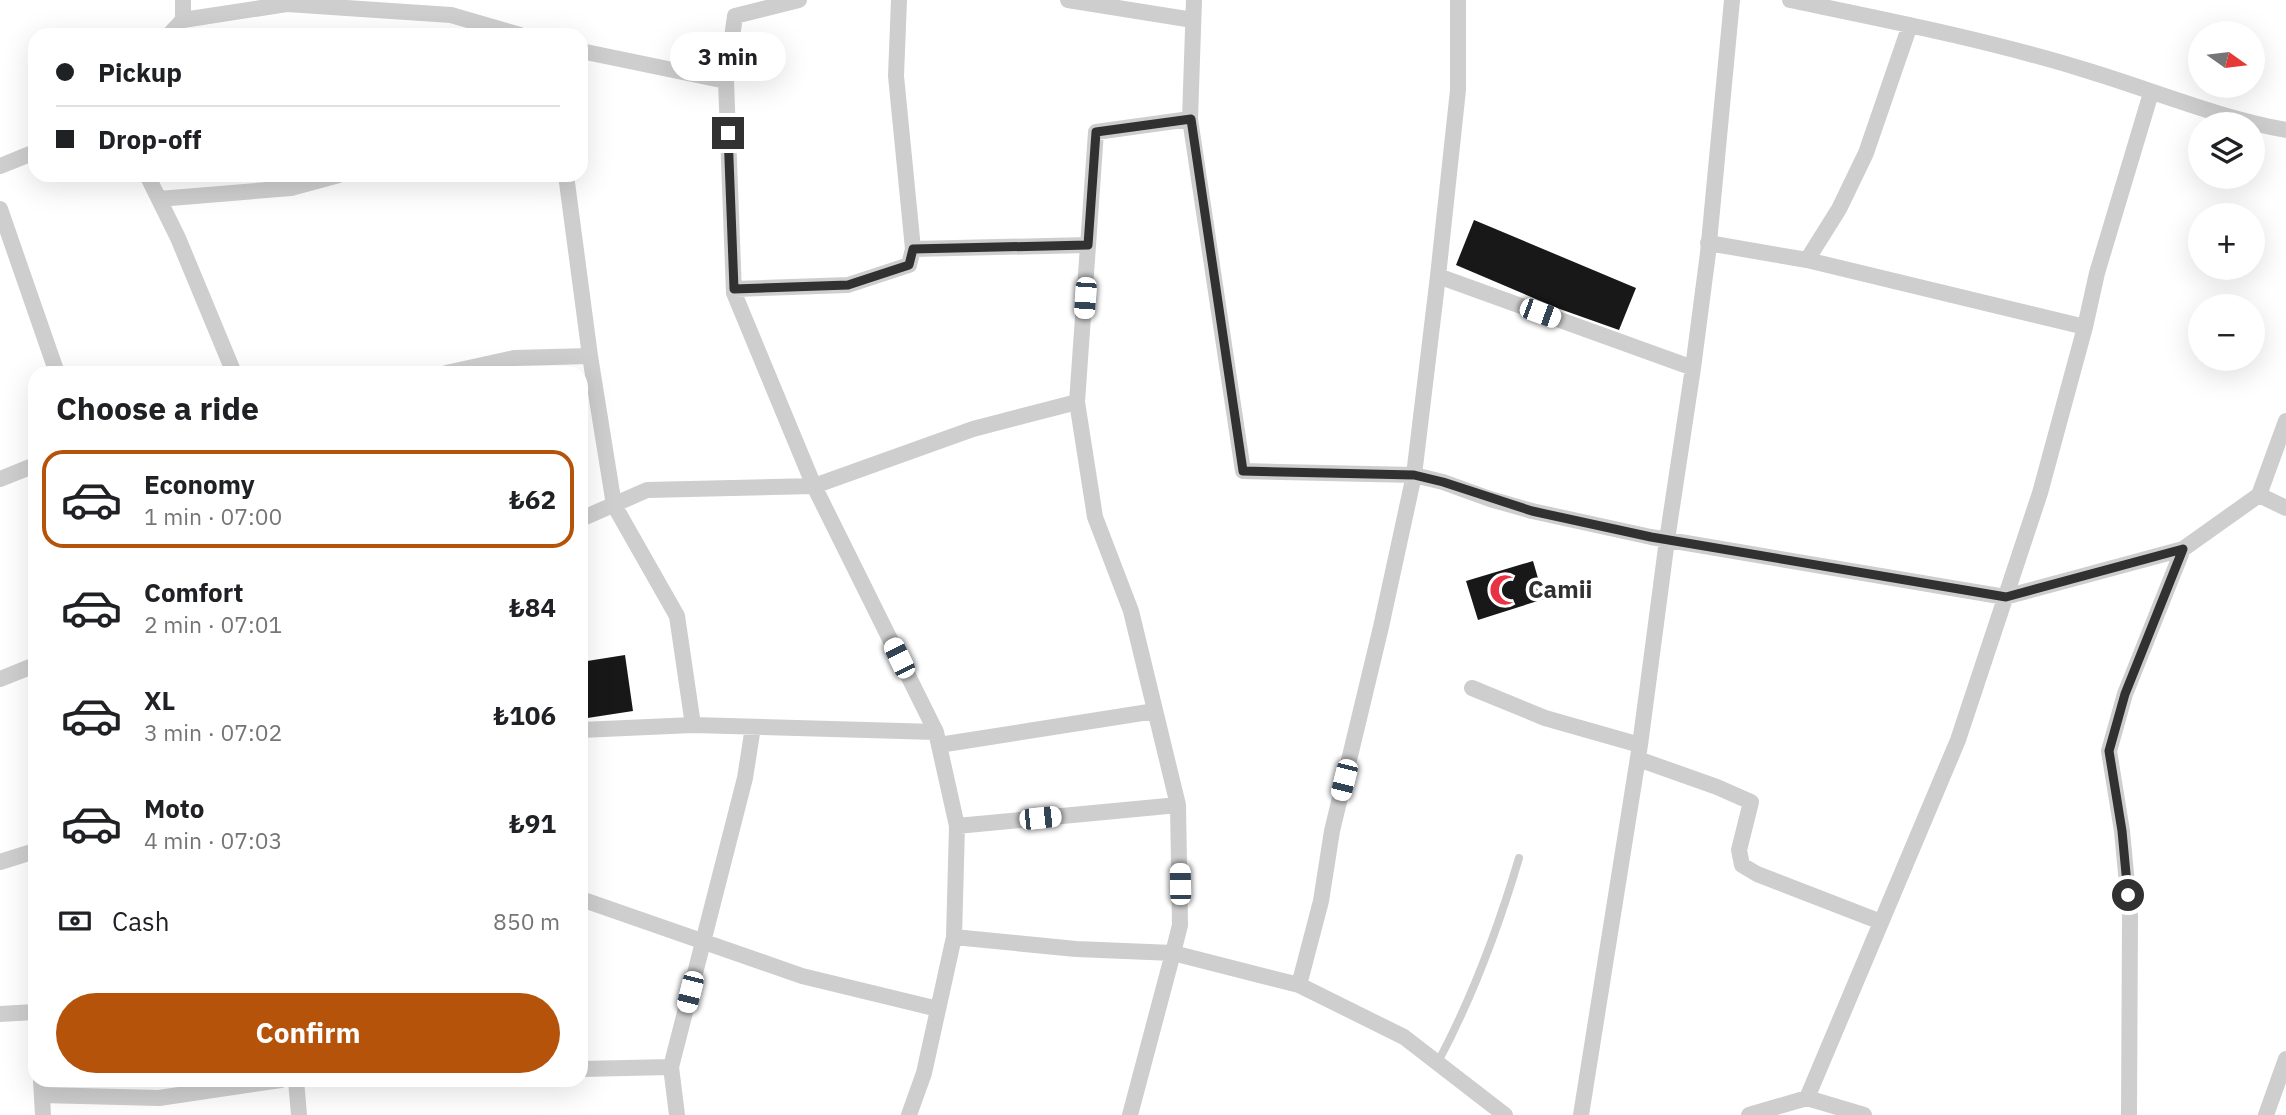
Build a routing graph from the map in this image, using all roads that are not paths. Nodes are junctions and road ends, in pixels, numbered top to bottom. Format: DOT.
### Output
graph roads {
  1 [pos="183,0"];
  2 [pos="799,0"];
  3 [pos="899,0"];
  4 [pos="1068,0"];
  5 [pos="1194,0"];
  6 [pos="1458,0"];
  7 [pos="1732,0"];
  8 [pos="1790,0"];
  9 [pos="450,8"];
  10 [pos="736,8"];
  11 [pos="183,20"];
  12 [pos="1193,20"];
  13 [pos="1910,25"];
  14 [pos="176,28"];
  15 [pos="502,28"];
  16 [pos="588,52"];
  17 [pos="726,81"];
  18 [pos="2151,93"];
  19 [pos="1191,119"];
  20 [pos="2286,130"];
  21 [pos="28,155"];
  22 [pos="0,166"];
  23 [pos="150,182"];
  24 [pos="313,182"];
  25 [pos="567,182"];
  26 [pos="159,199"];
  27 [pos="0,209"];
  28 [pos="1708,243"];
  29 [pos="1088,245"];
  30 [pos="913,249"];
  31 [pos="1807,260"];
  32 [pos="1438,276"];
  33 [pos="734,289"];
  34 [pos="2085,327"];
  35 [pos="590,356"];
  36 [pos="55,366"];
  37 [pos="231,366"];
  38 [pos="478,366"];
  39 [pos="1693,368"];
  40 [pos="1077,402"];
  41 [pos="2286,421"];
  42 [pos="28,468"];
  43 [pos="1414,475"];
  44 [pos="0,480"];
  45 [pos="814,486"];
  46 [pos="2259,495"];
  47 [pos="614,505"];
  48 [pos="2286,508"];
  49 [pos="588,516"];
  50 [pos="1667,540"];
  51 [pos="2183,549"];
  52 [pos="2006,597"];
  53 [pos="28,668"];
  54 [pos="0,679"];
  55 [pos="1472,688"];
  56 [pos="1155,711"];
  57 [pos="693,725"];
  58 [pos="753,727"];
  59 [pos="588,730"];
  60 [pos="937,738"];
  61 [pos="1639,752"];
  62 [pos="1178,805"];
  63 [pos="957,827"];
  64 [pos="28,853"];
  65 [pos="1519,858"];
  66 [pos="0,862"];
  67 [pos="588,901"];
  68 [pos="1881,922"];
  69 [pos="954,937"];
  70 [pos="703,942"];
  71 [pos="1173,953"];
  72 [pos="1299,985"];
  73 [pos="938,1009"];
  74 [pos="28,1012"];
  75 [pos="0,1014"];
  76 [pos="2286,1059"];
  77 [pos="1438,1062"];
  78 [pos="671,1067"];
  79 [pos="588,1069"];
  80 [pos="42,1087"];
  81 [pos="234,1087"];
  82 [pos="297,1087"];
  83 [pos="1807,1098"];
  84 [pos="1847,1112"];
  85 [pos="43,1115"];
  86 [pos="299,1115"];
  87 [pos="677,1115"];
  88 [pos="909,1115"];
  89 [pos="1130,1115"];
  90 [pos="1505,1115"];
  91 [pos="1581,1115"];
  92 [pos="1749,1115"];
  93 [pos="1864,1115"];
  94 [pos="2129,1115"];
  95 [pos="2266,1115"];
  1 -- 11 [label="street"];
  2 -- 10 [label="street"];
  3 -- 30 [label="street"];
  4 -- 12 [label="street"];
  5 -- 12 [label="street"];
  6 -- 32 [label="street"];
  7 -- 28 [label="street"];
  8 -- 13 [label="street"];
  9 -- 11 [label="street"];
  9 -- 15 [label="street"];
  10 -- 17 [label="street"];
  11 -- 14 [label="street"];
  12 -- 19 [label="street"];
  13 -- 18 [label="street"];
  13 -- 31 [label="street"];
  16 -- 17 [label="street"];
  17 -- 33 [label="street"];
  18 -- 20 [label="street"];
  18 -- 34 [label="street"];
  19 -- 29 [label="street"];
  19 -- 43 [label="street"];
  21 -- 22 [label="street"];
  23 -- 26 [label="street"];
  24 -- 26 [label="street"];
  25 -- 35 [label="street"];
  26 -- 37 [label="street"];
  27 -- 36 [label="street"];
  28 -- 31 [label="street"];
  28 -- 39 [label="street"];
  29 -- 30 [label="street"];
  29 -- 40 [label="street"];
  30 -- 33 [label="street"];
  31 -- 34 [label="street"];
  32 -- 39 [label="street"];
  32 -- 43 [label="street"];
  33 -- 45 [label="street"];
  34 -- 52 [label="street"];
  35 -- 38 [label="street"];
  35 -- 47 [label="street"];
  39 -- 50 [label="street"];
  40 -- 45 [label="street"];
  40 -- 56 [label="street"];
  41 -- 46 [label="street"];
  42 -- 44 [label="street"];
  43 -- 50 [label="street"];
  43 -- 72 [label="street"];
  45 -- 47 [label="street"];
  45 -- 60 [label="street"];
  46 -- 48 [label="street"];
  46 -- 51 [label="street"];
  47 -- 49 [label="street"];
  47 -- 57 [label="street"];
  50 -- 52 [label="street"];
  50 -- 61 [label="street"];
  51 -- 52 [label="street"];
  51 -- 94 [label="street"];
  52 -- 68 [label="street"];
  53 -- 54 [label="street"];
  55 -- 61 [label="street"];
  56 -- 60 [label="street"];
  56 -- 62 [label="street"];
  57 -- 58 [label="street"];
  57 -- 59 [label="street"];
  58 -- 60 [label="street"];
  58 -- 70 [label="street"];
  60 -- 63 [label="street"];
  61 -- 68 [label="street"];
  61 -- 91 [label="street"];
  62 -- 63 [label="street"];
  62 -- 71 [label="street"];
  63 -- 69 [label="street"];
  64 -- 66 [label="street"];
  65 -- 77 [label="lane"];
  67 -- 70 [label="street"];
  68 -- 83 [label="street"];
  69 -- 71 [label="street"];
  69 -- 73 [label="street"];
  70 -- 73 [label="street"];
  70 -- 78 [label="street"];
  71 -- 72 [label="street"];
  71 -- 89 [label="street"];
  72 -- 77 [label="street"];
  73 -- 88 [label="street"];
  74 -- 75 [label="street"];
  76 -- 95 [label="street"];
  77 -- 90 [label="street"];
  78 -- 79 [label="street"];
  78 -- 87 [label="street"];
  80 -- 81 [label="street"];
  80 -- 85 [label="street"];
  82 -- 86 [label="street"];
  83 -- 84 [label="street"];
  83 -- 92 [label="street"];
  84 -- 93 [label="street"];
}
